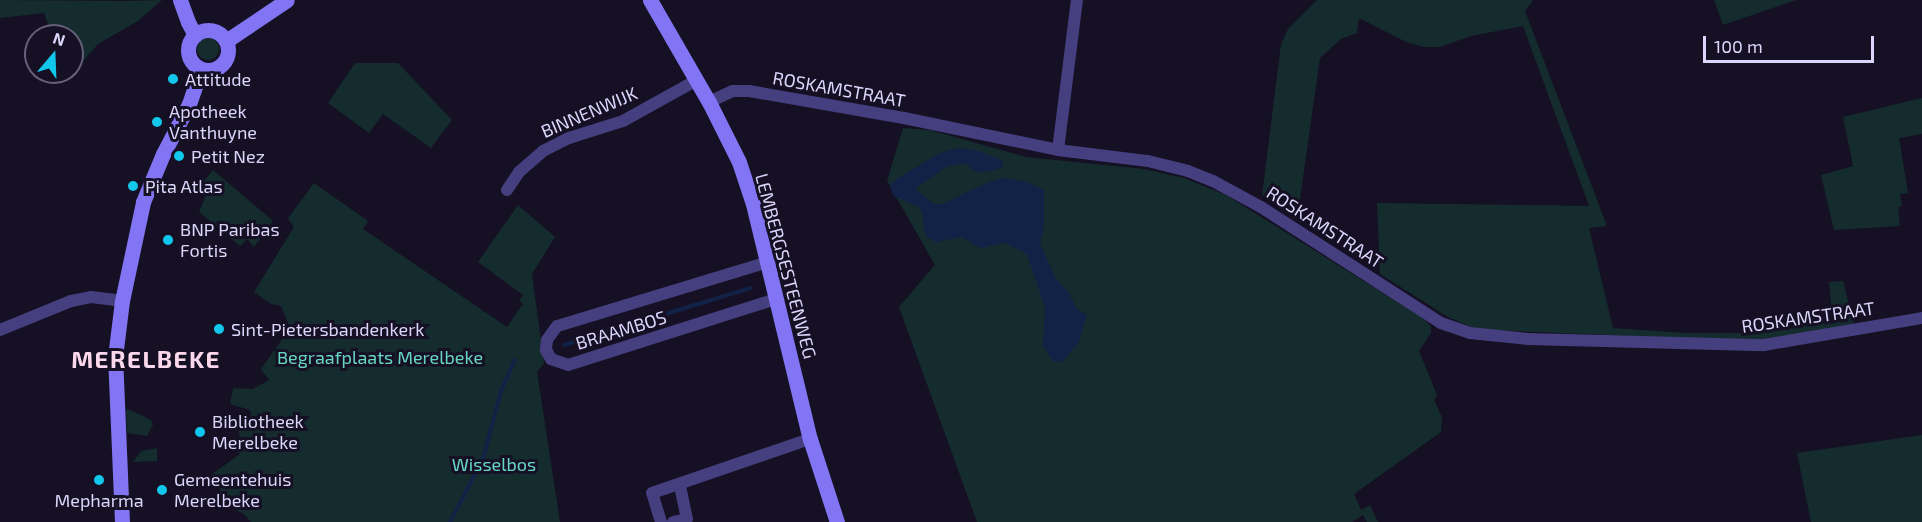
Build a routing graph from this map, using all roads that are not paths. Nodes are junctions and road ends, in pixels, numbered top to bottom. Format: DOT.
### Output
graph roads {
  1 [pos="180,0"];
  2 [pos="286,0"];
  3 [pos="650,0"];
  4 [pos="1077,0"];
  5 [pos="195,35"];
  6 [pos="226,41"];
  7 [pos="201,69"];
  8 [pos="697,80"];
  9 [pos="710,102"];
  10 [pos="1058,150"];
  11 [pos="507,190"];
  12 [pos="768,262"];
  13 [pos="776,299"];
  14 [pos="122,301"];
  15 [pos="1922,318"];
  16 [pos="0,330"];
  17 [pos="810,439"];
  18 [pos="680,485"];
  19 [pos="122,522"];
  20 [pos="661,522"];
  21 [pos="673,522"];
  22 [pos="837,522"];
  1 -- 5 [label="main road"];
  2 -- 6 [label="main road"];
  3 -- 8 [label="main road, LEMBERGSESTEENWEG"];
  4 -- 10 [label="street"];
  5 -- 6 [label="main road"];
  5 -- 7 [label="main road"];
  6 -- 7 [label="main road"];
  7 -- 14 [label="main road"];
  8 -- 9 [label="main road, LEMBERGSESTEENWEG"];
  8 -- 11 [label="street, BINNENWIJK"];
  9 -- 10 [label="street, ROSKAMSTRAAT"];
  9 -- 12 [label="main road, LEMBERGSESTEENWEG"];
  10 -- 15 [label="street, ROSKAMSTRAAT"];
  12 -- 13 [label="main road, LEMBERGSESTEENWEG"];
  12 -- 13 [label="street, BRAAMBOS"];
  13 -- 17 [label="main road, LEMBERGSESTEENWEG"];
  14 -- 16 [label="street"];
  14 -- 19 [label="main road"];
  17 -- 18 [label="street"];
  17 -- 22 [label="main road, LEMBERGSESTEENWEG"];
  18 -- 20 [label="street"];
  18 -- 21 [label="street"];
}
